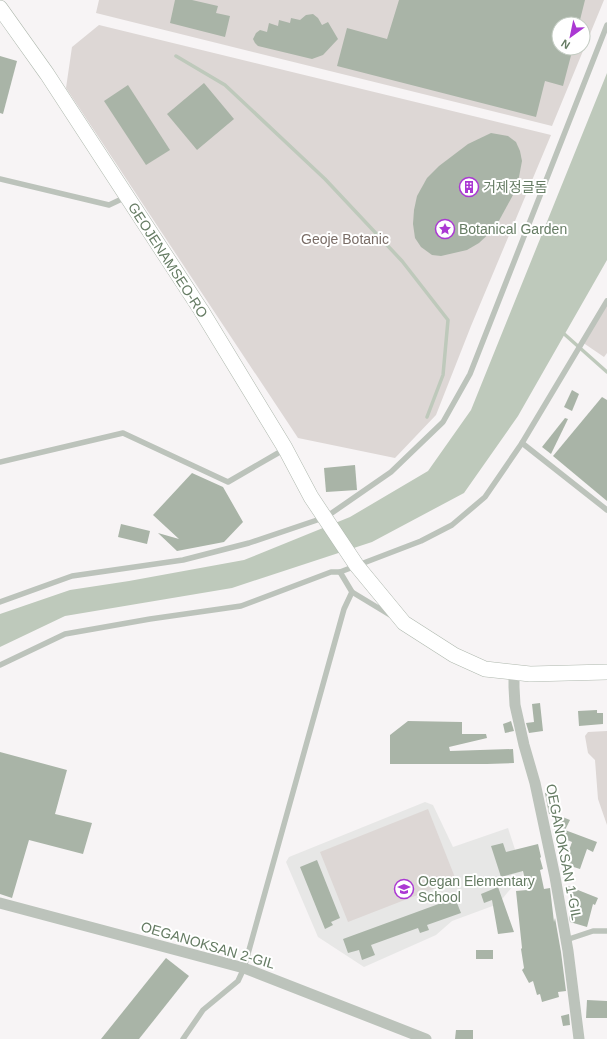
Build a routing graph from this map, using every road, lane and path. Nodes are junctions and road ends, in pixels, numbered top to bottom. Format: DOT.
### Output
graph roads {
  1 [pos="0,8"];
  2 [pos="607,25"];
  3 [pos="0,179"];
  4 [pos="126,197"];
  5 [pos="607,301"];
  6 [pos="522,443"];
  7 [pos="285,448"];
  8 [pos="0,462"];
  9 [pos="607,510"];
  10 [pos="326,518"];
  11 [pos="357,566"];
  12 [pos="340,572"];
  13 [pos="352,592"];
  14 [pos="0,602"];
  15 [pos="404,623"];
  16 [pos="0,665"];
  17 [pos="514,672"];
  18 [pos="607,672"];
  19 [pos="0,903"];
  20 [pos="607,931"];
  21 [pos="566,940"];
  22 [pos="244,968"];
  23 [pos="183,1039"];
  24 [pos="426,1039"];
  25 [pos="579,1039"];
  1 -- 4 [label="main road, GEOJENAMSEO-RO"];
  2 -- 10 [label="lane"];
  3 -- 4 [label="lane"];
  4 -- 7 [label="main road, GEOJENAMSEO-RO"];
  5 -- 6 [label="lane"];
  6 -- 9 [label="lane"];
  6 -- 11 [label="lane"];
  7 -- 8 [label="lane"];
  7 -- 10 [label="main road, GEOJENAMSEO-RO"];
  10 -- 11 [label="main road, GEOJENAMSEO-RO"];
  10 -- 14 [label="lane"];
  11 -- 12 [label="lane"];
  11 -- 15 [label="main road"];
  12 -- 13 [label="lane"];
  12 -- 16 [label="lane"];
  13 -- 15 [label="lane"];
  13 -- 22 [label="lane"];
  15 -- 17 [label="main road"];
  17 -- 18 [label="main road"];
  17 -- 21 [label="street, OEGANOKSAN 1-GIL"];
  19 -- 22 [label="street, OEGANOKSAN 2-GIL"];
  20 -- 21 [label="lane"];
  21 -- 25 [label="street, OEGANOKSAN 1-GIL"];
  22 -- 23 [label="lane"];
  22 -- 24 [label="street, OEGANOKSAN 2-GIL"];
}
